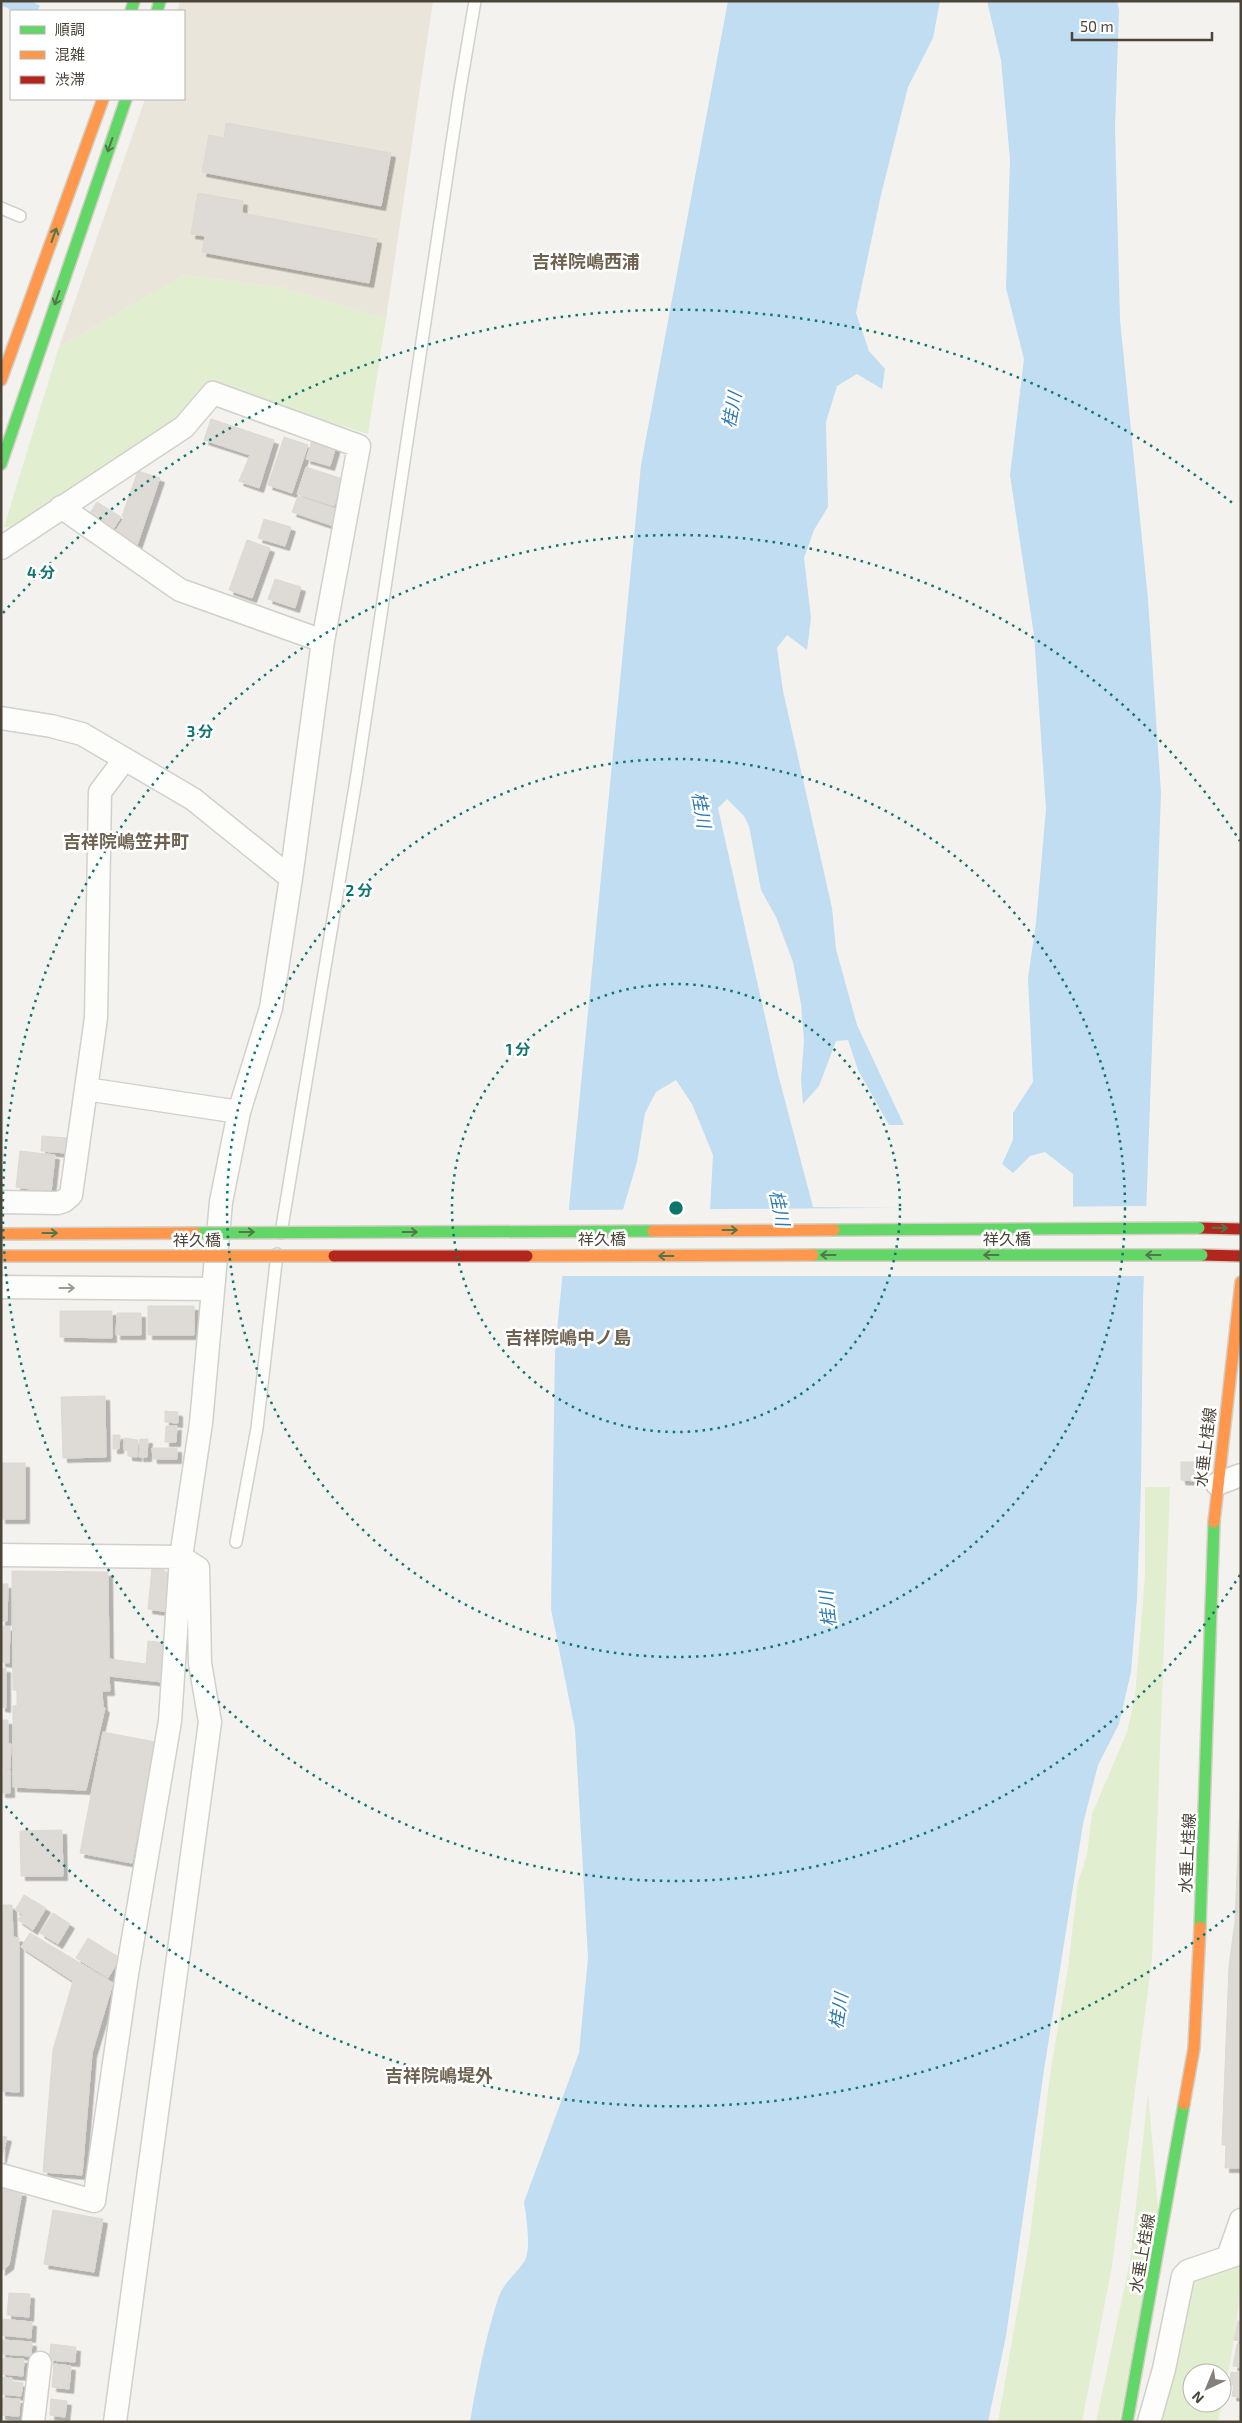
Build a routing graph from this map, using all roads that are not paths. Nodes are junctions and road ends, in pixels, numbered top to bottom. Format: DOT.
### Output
graph roads {
  1 [pos="475,1"];
  2 [pos="103,100"];
  3 [pos="126,100"];
  4 [pos="1,208"];
  5 [pos="20,216"];
  6 [pos="1,380"];
  7 [pos="1,464"];
  8 [pos="61,507"];
  9 [pos="1,548"];
  10 [pos="323,641"];
  11 [pos="1,718"];
  12 [pos="124,760"];
  13 [pos="291,878"];
  14 [pos="86,1089"];
  15 [pos="239,1112"];
  16 [pos="1,1202"];
  17 [pos="1241,1229"];
  18 [pos="1,1234"];
  19 [pos="1,1256"];
  20 [pos="1241,1256"];
  21 [pos="1241,1282"];
  22 [pos="1,1287"];
  23 [pos="213,1289"];
  24 [pos="1241,1475"];
  25 [pos="1217,1484"];
  26 [pos="236,1542"];
  27 [pos="1,1555"];
  28 [pos="181,1557"];
  29 [pos="1,2175"];
  30 [pos="1241,2220"];
  31 [pos="1234,2255"];
  32 [pos="40,2363"];
  33 [pos="33,2422"];
  34 [pos="115,2422"];
  35 [pos="1127,2422"];
  36 [pos="1149,2422"];
  1 -- 26 [label="lane"];
  6 -- 2 [label="street, one-way"];
  3 -- 7 [label="street, one-way"];
  4 -- 5 [label="lane"];
  8 -- 9 [label="street"];
  8 -- 10 [label="street"];
  8 -- 10 [label="street"];
  10 -- 13 [label="street"];
  11 -- 12 [label="street"];
  12 -- 13 [label="street"];
  12 -- 14 [label="street"];
  13 -- 15 [label="street"];
  14 -- 15 [label="street"];
  14 -- 16 [label="street"];
  15 -- 23 [label="street"];
  18 -- 17 [label="street, 祥久橋, one-way, bridge"];
  20 -- 19 [label="street, 祥久橋, one-way, bridge"];
  21 -- 25 [label="street, 水垂上桂線"];
  22 -- 23 [label="street, one-way"];
  23 -- 28 [label="street"];
  24 -- 25 [label="street"];
  25 -- 35 [label="street, 水垂上桂線"];
  27 -- 28 [label="street"];
  28 -- 29 [label="street"];
  28 -- 34 [label="street"];
  30 -- 31 [label="street"];
  31 -- 36 [label="street"];
  32 -- 33 [label="street"];
}
